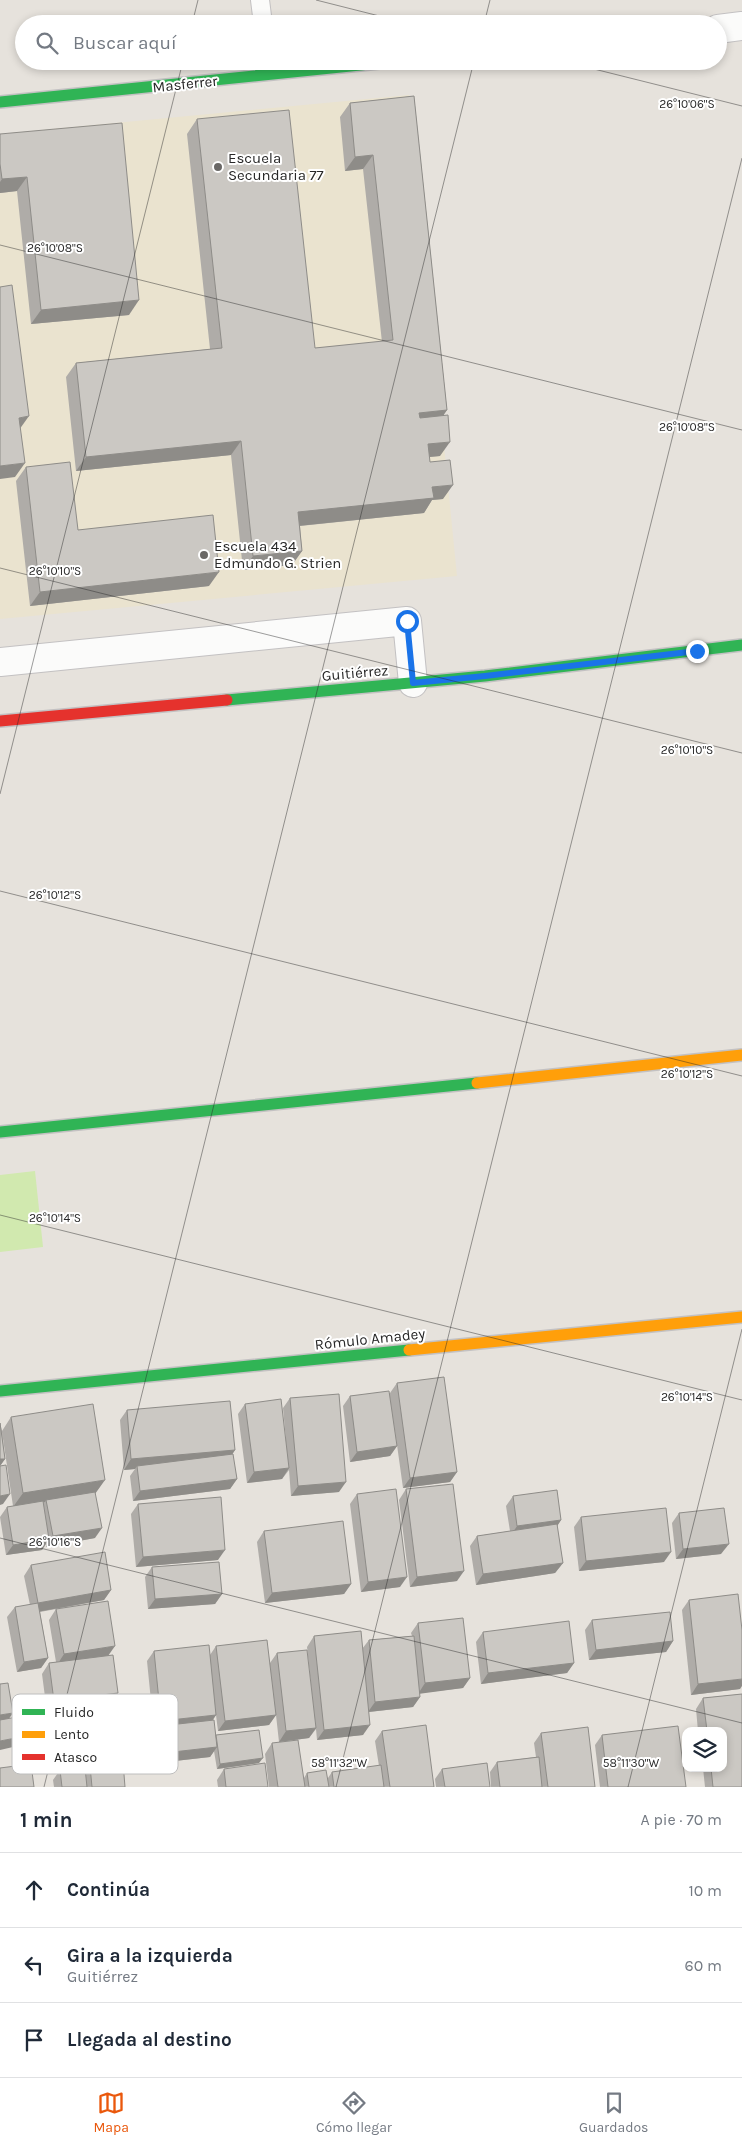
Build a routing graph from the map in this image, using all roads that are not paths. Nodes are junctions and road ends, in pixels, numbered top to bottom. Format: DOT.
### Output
graph roads {
  1 [pos="260,0"];
  2 [pos="262,15"];
  3 [pos="742,26"];
  4 [pos="727,28"];
  5 [pos="251,70"];
  6 [pos="0,102"];
  7 [pos="742,645"];
  8 [pos="0,662"];
  9 [pos="413,683"];
  10 [pos="0,721"];
  11 [pos="742,1055"];
  12 [pos="0,1132"];
  13 [pos="742,1317"];
  14 [pos="0,1391"];
  1 -- 2 [label="lane"];
  3 -- 4 [label="street"];
  5 -- 6 [label="street, Masferrer"];
  7 -- 9 [label="street, Guitiérrez"];
  8 -- 9 [label="street"];
  9 -- 10 [label="street, Guitiérrez"];
  11 -- 12 [label="street"];
  13 -- 14 [label="street, Rómulo Amadey"];
}
